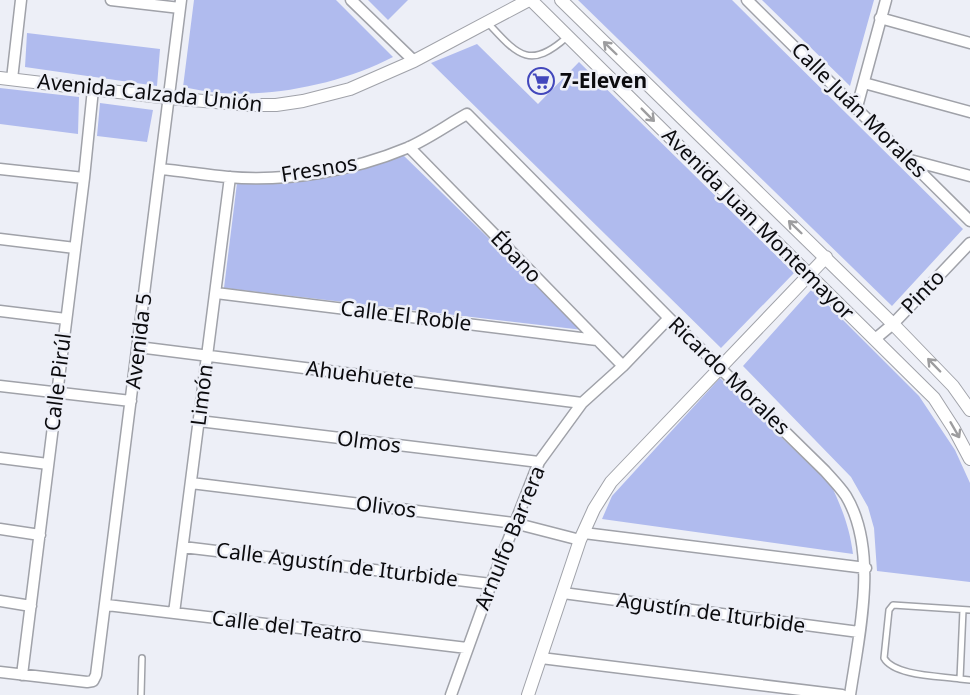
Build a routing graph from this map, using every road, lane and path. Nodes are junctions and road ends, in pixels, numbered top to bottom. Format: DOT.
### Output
graph roads {
  1 [pos="21,0"];
  2 [pos="111,0"];
  3 [pos="351,0"];
  4 [pos="530,0"];
  5 [pos="561,0"];
  6 [pos="747,0"];
  7 [pos="886,0"];
  8 [pos="181,4"];
  9 [pos="880,18"];
  10 [pos="488,23"];
  11 [pos="568,36"];
  12 [pos="970,42"];
  13 [pos="414,61"];
  14 [pos="6,79"];
  15 [pos="864,83"];
  16 [pos="93,89"];
  17 [pos="169,98"];
  18 [pos="857,107"];
  19 [pos="970,112"];
  20 [pos="467,114"];
  21 [pos="409,147"];
  22 [pos="910,160"];
  23 [pos="0,169"];
  24 [pos="160,169"];
  25 [pos="970,176"];
  26 [pos="230,177"];
  27 [pos="84,178"];
  28 [pos="970,221"];
  29 [pos="0,239"];
  30 [pos="970,243"];
  31 [pos="75,248"];
  32 [pos="826,257"];
  33 [pos="810,274"];
  34 [pos="216,293"];
  35 [pos="0,311"];
  36 [pos="669,318"];
  37 [pos="66,319"];
  38 [pos="893,324"];
  39 [pos="875,339"];
  40 [pos="597,340"];
  41 [pos="138,347"];
  42 [pos="207,355"];
  43 [pos="623,366"];
  44 [pos="720,368"];
  45 [pos="0,386"];
  46 [pos="57,393"];
  47 [pos="131,401"];
  48 [pos="582,403"];
  49 [pos="970,410"];
  50 [pos="199,421"];
  51 [pos="0,458"];
  52 [pos="970,459"];
  53 [pos="539,462"];
  54 [pos="48,464"];
  55 [pos="191,483"];
  56 [pos="514,523"];
  57 [pos="0,529"];
  58 [pos="40,535"];
  59 [pos="582,537"];
  60 [pos="183,547"];
  61 [pos="866,568"];
  62 [pos="491,584"];
  63 [pos="562,593"];
  64 [pos="0,601"];
  65 [pos="106,605"];
  66 [pos="31,606"];
  67 [pos="967,610"];
  68 [pos="174,614"];
  69 [pos="860,632"];
  70 [pos="467,648"];
  71 [pos="142,658"];
  72 [pos="541,658"];
  73 [pos="0,672"];
  74 [pos="22,675"];
  75 [pos="960,679"];
  76 [pos="970,680"];
  77 [pos="141,695"];
  78 [pos="451,695"];
  79 [pos="528,695"];
  80 [pos="842,695"];
  81 [pos="850,695"];
  1 -- 14 [label="street"];
  2 -- 8 [label="street"];
  3 -- 13 [label="street"];
  4 -- 10 [label="street, Avenida Calzada Unión"];
  4 -- 11 [label="street, Avenida Juan Montemayor"];
  32 -- 5 [label="street, Avenida Juan Montemayor, one-way"];
  6 -- 18 [label="street, Calle Juán Morales"];
  7 -- 9 [label="street"];
  8 -- 17 [label="street, Avenida 5"];
  9 -- 12 [label="street"];
  9 -- 15 [label="street"];
  10 -- 11 [label="lane"];
  10 -- 13 [label="street, Avenida Calzada Unión"];
  11 -- 33 [label="street, Avenida Juan Montemayor, one-way"];
  13 -- 17 [label="street, Avenida Calzada Unión"];
  14 -- 16 [label="street, Avenida Calzada Unión"];
  15 -- 18 [label="street"];
  15 -- 19 [label="street"];
  16 -- 17 [label="street, Avenida Calzada Unión"];
  16 -- 27 [label="street, Calle Pirúl"];
  17 -- 24 [label="street, Avenida 5"];
  18 -- 22 [label="street, Calle Juán Morales"];
  20 -- 21 [label="street, Fresnos"];
  20 -- 36 [label="street, Ricardo Morales"];
  21 -- 26 [label="street, Fresnos"];
  21 -- 40 [label="street, Ébano"];
  22 -- 25 [label="street"];
  22 -- 28 [label="street, Calle Juán Morales"];
  23 -- 27 [label="street"];
  24 -- 26 [label="street, Fresnos"];
  24 -- 41 [label="street, Avenida 5"];
  26 -- 34 [label="street, Limón"];
  27 -- 31 [label="street, Calle Pirúl"];
  29 -- 31 [label="street"];
  30 -- 38 [label="street, Pinto"];
  31 -- 37 [label="street, Calle Pirúl"];
  32 -- 33 [label="street"];
  32 -- 38 [label="street, Avenida Juan Montemayor"];
  33 -- 39 [label="street, Avenida Juan Montemayor"];
  33 -- 44 [label="street"];
  34 -- 40 [label="street, Calle El Roble"];
  34 -- 42 [label="street, Limón"];
  35 -- 37 [label="street"];
  36 -- 43 [label="street, Arnulfo Barrera"];
  36 -- 44 [label="street, Ricardo Morales"];
  37 -- 46 [label="street, Calle Pirúl"];
  38 -- 39 [label="street, Pinto"];
  49 -- 38 [label="street, Avenida Juan Montemayor, one-way"];
  39 -- 52 [label="street, Avenida Juan Montemayor, one-way"];
  40 -- 43 [label="street, Ébano"];
  41 -- 42 [label="street, Ahuehuete"];
  41 -- 47 [label="street, Avenida 5"];
  42 -- 48 [label="street, Ahuehuete"];
  42 -- 50 [label="street, Limón"];
  43 -- 48 [label="street, Arnulfo Barrera"];
  44 -- 59 [label="street"];
  44 -- 61 [label="street, Ricardo Morales"];
  45 -- 46 [label="street"];
  46 -- 47 [label="street"];
  46 -- 54 [label="street, Calle Pirúl"];
  47 -- 65 [label="street, Avenida 5"];
  48 -- 53 [label="street, Arnulfo Barrera"];
  50 -- 53 [label="street, Olmos"];
  50 -- 55 [label="street, Limón"];
  51 -- 54 [label="street"];
  53 -- 56 [label="street, Arnulfo Barrera"];
  54 -- 58 [label="street, Calle Pirúl"];
  55 -- 56 [label="street, Olivos"];
  55 -- 60 [label="street, Limón"];
  56 -- 59 [label="street, Olivos"];
  56 -- 62 [label="street, Arnulfo Barrera"];
  57 -- 58 [label="street"];
  58 -- 66 [label="street, Calle Pirúl"];
  59 -- 61 [label="street, Olivos"];
  59 -- 63 [label="street"];
  60 -- 62 [label="street, Calle Agustín de Iturbide"];
  60 -- 68 [label="street, Limón"];
  61 -- 69 [label="street, Ricardo Morales"];
  62 -- 70 [label="street, Arnulfo Barrera"];
  63 -- 69 [label="street, Agustín de Iturbide"];
  63 -- 72 [label="street"];
  64 -- 66 [label="street"];
  65 -- 68 [label="street, Calle del Teatro"];
  65 -- 74 [label="street, Avenida 5"];
  66 -- 74 [label="street, Calle Pirúl"];
  67 -- 75 [label="lane"];
  67 -- 75 [label="lane"];
  68 -- 70 [label="street, Calle del Teatro"];
  69 -- 81 [label="street, Ricardo Morales"];
  70 -- 78 [label="street, Arnulfo Barrera"];
  71 -- 77 [label="lane"];
  72 -- 79 [label="street"];
  72 -- 80 [label="street"];
  73 -- 74 [label="street"];
  75 -- 76 [label="lane"];
}
